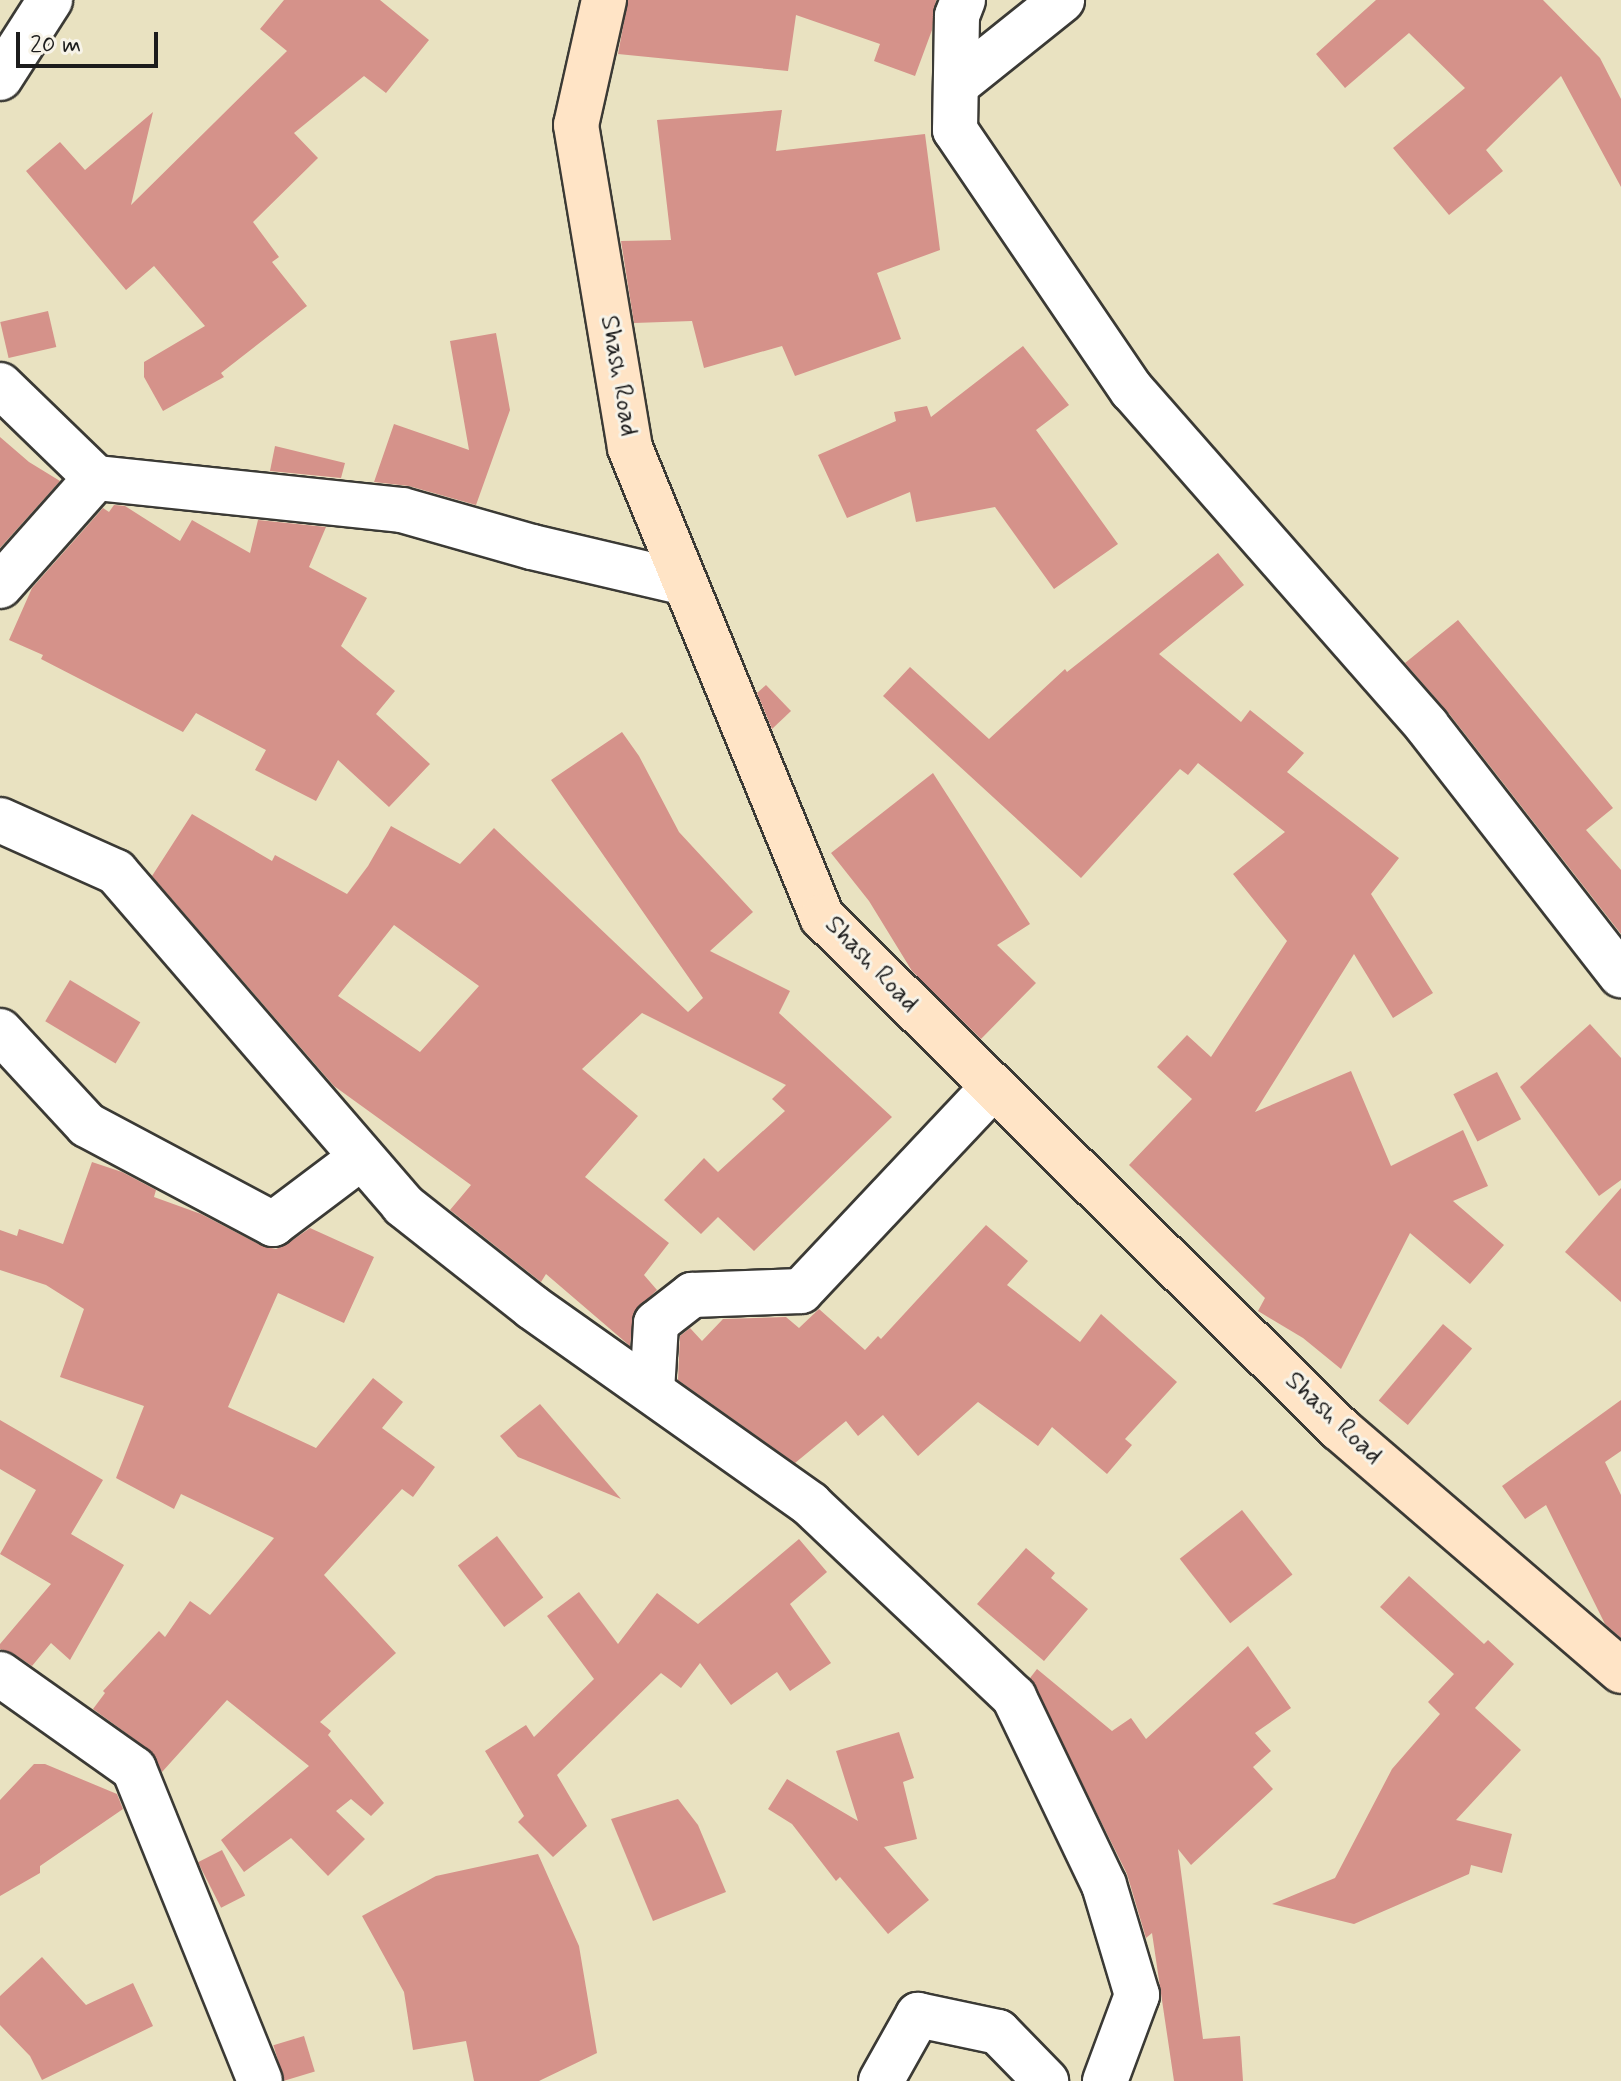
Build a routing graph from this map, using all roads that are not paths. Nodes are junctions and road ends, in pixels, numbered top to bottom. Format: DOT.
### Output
graph roads {
  1 [pos="50,0"];
  2 [pos="604,0"];
  3 [pos="963,0"];
  4 [pos="1062,0"];
  5 [pos="0,78"];
  6 [pos="956,85"];
  7 [pos="0,385"];
  8 [pos="96,478"];
  9 [pos="685,583"];
  10 [pos="0,586"];
  11 [pos="0,820"];
  12 [pos="1621,975"];
  13 [pos="0,1031"];
  14 [pos="993,1087"];
  15 [pos="362,1157"];
  16 [pos="652,1391"];
  17 [pos="1621,1671"];
  18 [pos="0,1674"];
  19 [pos="260,2081"];
  20 [pos="881,2081"];
  21 [pos="1046,2081"];
  22 [pos="1105,2081"];
  1 -- 5 [label="street"];
  2 -- 9 [label="street, Shash Road"];
  3 -- 6 [label="street"];
  4 -- 6 [label="street"];
  6 -- 12 [label="street"];
  7 -- 8 [label="street"];
  8 -- 9 [label="street"];
  8 -- 10 [label="street"];
  9 -- 14 [label="street, Shash Road"];
  11 -- 15 [label="street"];
  13 -- 15 [label="street"];
  14 -- 16 [label="street"];
  14 -- 17 [label="street, Shash Road"];
  15 -- 16 [label="street"];
  16 -- 22 [label="street"];
  18 -- 19 [label="street"];
  20 -- 21 [label="street"];
}
